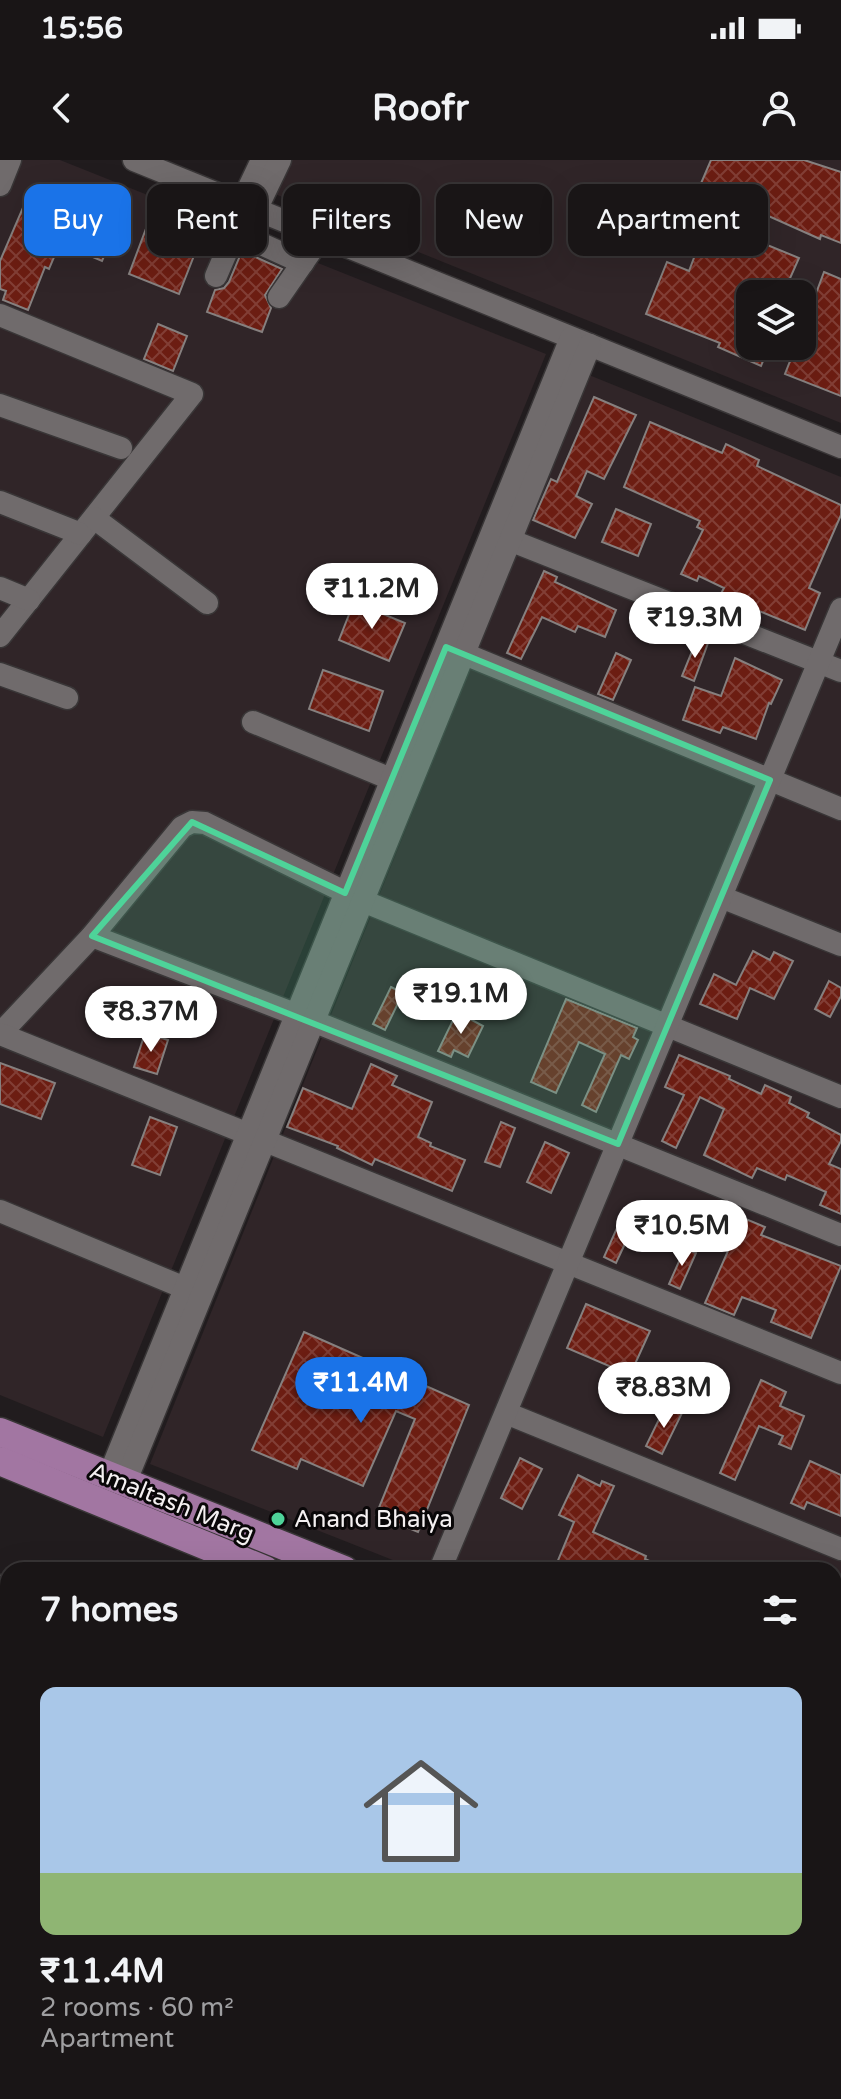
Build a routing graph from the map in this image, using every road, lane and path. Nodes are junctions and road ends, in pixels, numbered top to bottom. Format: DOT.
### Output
graph roads {
  1 [pos="10,160"];
  2 [pos="134,160"];
  3 [pos="262,160"];
  4 [pos="280,160"];
  5 [pos="195,184"];
  6 [pos="255,184"];
  7 [pos="263,184"];
  8 [pos="0,185"];
  9 [pos="267,247"];
  10 [pos="225,256"];
  11 [pos="308,256"];
  12 [pos="373,256"];
  13 [pos="303,263"];
  14 [pos="216,276"];
  15 [pos="279,297"];
  16 [pos="0,315"];
  17 [pos="580,342"];
  18 [pos="0,405"];
  19 [pos="841,447"];
  20 [pos="121,448"];
  21 [pos="0,502"];
  22 [pos="87,526"];
  23 [pos="501,536"];
  24 [pos="0,588"];
  25 [pos="29,600"];
  26 [pos="207,603"];
  27 [pos="841,609"];
  28 [pos="0,636"];
  29 [pos="455,650"];
  30 [pos="819,662"];
  31 [pos="841,671"];
  32 [pos="0,674"];
  33 [pos="67,698"];
  34 [pos="253,722"];
  35 [pos="770,780"];
  36 [pos="400,783"];
  37 [pos="841,809"];
  38 [pos="354,897"];
  39 [pos="721,897"];
  40 [pos="92,936"];
  41 [pos="841,945"];
  42 [pos="305,1018"];
  43 [pos="3,1026"];
  44 [pos="668,1026"];
  45 [pos="841,1097"];
  46 [pos="256,1139"];
  47 [pos="618,1144"];
  48 [pos="0,1211"];
  49 [pos="841,1235"];
  50 [pos="568,1264"];
  51 [pos="193,1292"];
  52 [pos="841,1373"];
  53 [pos="506,1413"];
  54 [pos="0,1432"];
  55 [pos="0,1461"];
  56 [pos="117,1479"];
  57 [pos="841,1549"];
  58 [pos="241,1562"];
  59 [pos="324,1562"];
  60 [pos="443,1562"];
  1 -- 8 [label="street"];
  2 -- 5 [label="street"];
  3 -- 6 [label="street"];
  4 -- 7 [label="street"];
  9 -- 13 [label="street"];
  10 -- 14 [label="street"];
  11 -- 13 [label="street"];
  12 -- 17 [label="street"];
  13 -- 15 [label="street"];
  16 -- 22 [label="street"];
  17 -- 19 [label="street"];
  17 -- 23 [label="street"];
  18 -- 20 [label="street"];
  21 -- 22 [label="street"];
  22 -- 25 [label="street"];
  22 -- 26 [label="street"];
  23 -- 29 [label="street"];
  23 -- 30 [label="street"];
  24 -- 25 [label="street"];
  25 -- 28 [label="street"];
  27 -- 30 [label="street"];
  29 -- 35 [label="street"];
  29 -- 36 [label="street"];
  30 -- 31 [label="street"];
  30 -- 35 [label="street"];
  32 -- 33 [label="street"];
  34 -- 36 [label="street"];
  35 -- 37 [label="street"];
  35 -- 39 [label="street"];
  36 -- 38 [label="street"];
  38 -- 40 [label="street"];
  38 -- 42 [label="street"];
  38 -- 44 [label="street"];
  39 -- 41 [label="street"];
  39 -- 44 [label="street"];
  40 -- 42 [label="street"];
  40 -- 43 [label="street"];
  42 -- 46 [label="street"];
  42 -- 47 [label="street"];
  43 -- 46 [label="street"];
  44 -- 45 [label="street"];
  44 -- 47 [label="street"];
  46 -- 50 [label="street"];
  46 -- 51 [label="street"];
  47 -- 49 [label="street"];
  47 -- 50 [label="street"];
  48 -- 51 [label="street"];
  50 -- 52 [label="street"];
  50 -- 53 [label="street"];
  51 -- 56 [label="street"];
  53 -- 57 [label="street"];
  53 -- 60 [label="street"];
  54 -- 56 [label="main road, Amaltash Marg"];
  55 -- 58 [label="main road, Amaltash Marg"];
  56 -- 59 [label="main road, Amaltash Marg"];
}
